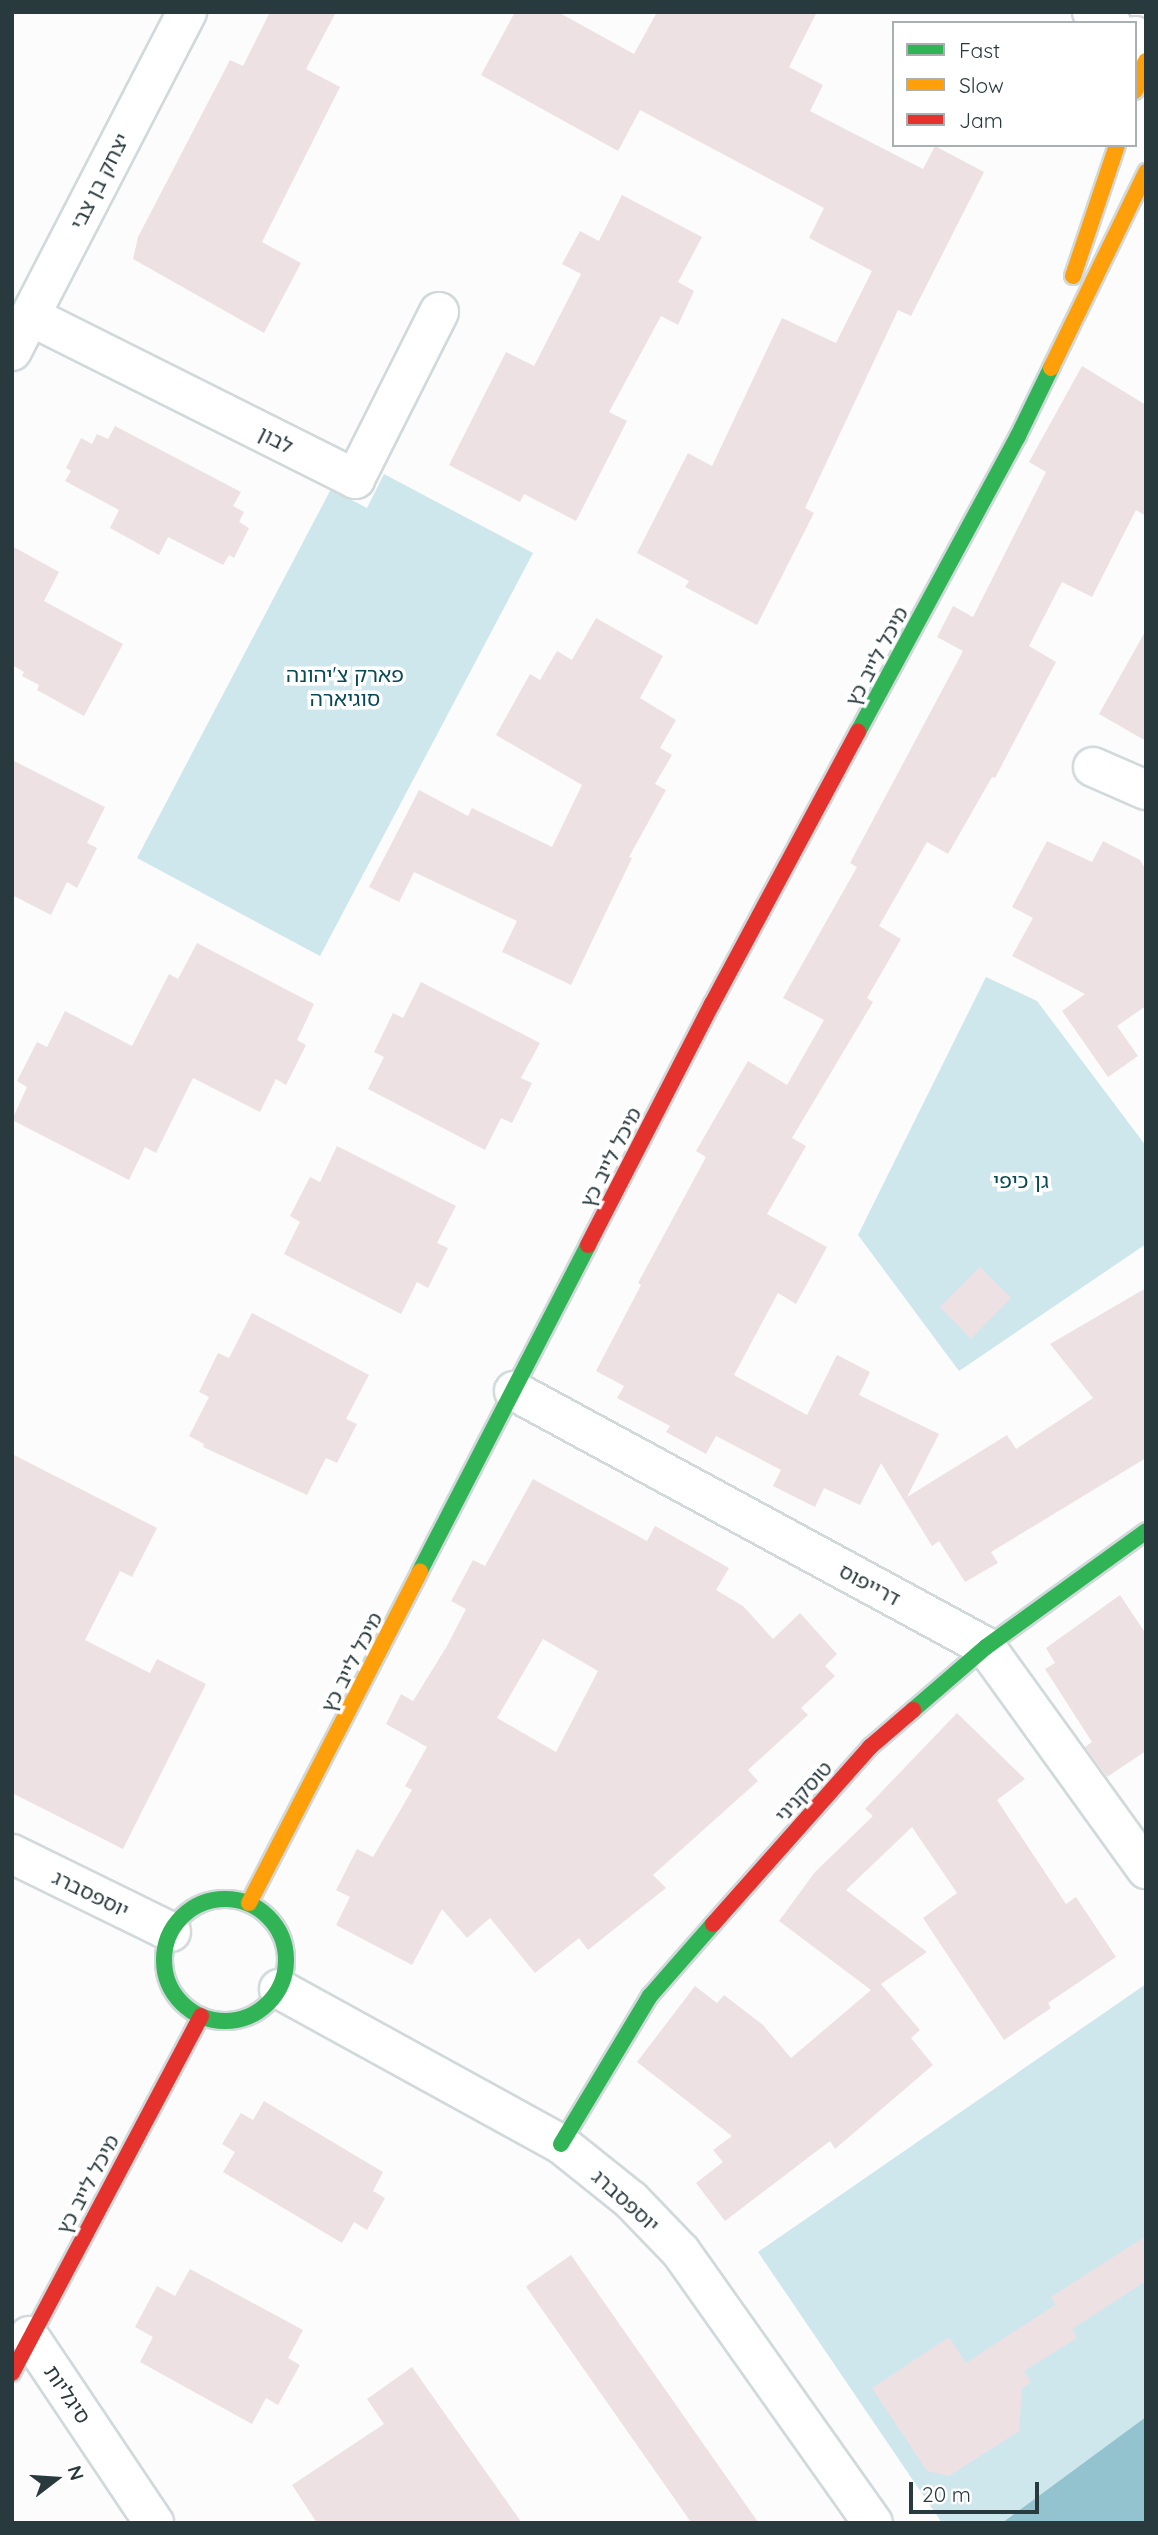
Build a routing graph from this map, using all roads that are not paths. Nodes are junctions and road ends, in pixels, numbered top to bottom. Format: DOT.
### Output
graph roads {
  1 [pos="187,12"];
  2 [pos="1092,12"];
  3 [pos="1108,21"];
  4 [pos="1146,61"];
  5 [pos="1137,86"];
  6 [pos="1116,147"];
  7 [pos="1146,172"];
  8 [pos="439,312"];
  9 [pos="30,316"];
  10 [pos="12,351"];
  11 [pos="1018,436"];
  12 [pos="1093,767"];
  13 [pos="1146,790"];
  14 [pos="514,1391"];
  15 [pos="1146,1531"];
  16 [pos="986,1647"];
  17 [pos="12,1854"];
  18 [pos="1146,1869"];
  19 [pos="249,1903"];
  20 [pos="171,1932"];
  21 [pos="279,1989"];
  22 [pos="201,2016"];
  23 [pos="561,2144"];
  24 [pos="29,2336"];
  25 [pos="12,2373"];
  26 [pos="154,2523"];
  27 [pos="873,2523"];
  1 -- 9 [label="street, יצחק בן צבי"];
  2 -- 3 [label="street"];
  4 -- 5 [label="street"];
  6 -- 11 [label="street, מיכל לייב כץ"];
  7 -- 11 [label="street, מיכל לייב כץ"];
  8 -- 9 [label="street, לבון"];
  9 -- 10 [label="street, יצחק בן צבי"];
  11 -- 14 [label="street, מיכל לייב כץ"];
  12 -- 13 [label="street"];
  14 -- 16 [label="street, דרייפוס"];
  14 -- 19 [label="street, מיכל לייב כץ"];
  15 -- 16 [label="street, טוסקניני"];
  16 -- 18 [label="street, דרייפוס"];
  16 -- 23 [label="street, טוסקניני"];
  17 -- 20 [label="street, יוספסברג"];
  19 -- 20 [label="street"];
  19 -- 21 [label="street"];
  20 -- 22 [label="street"];
  21 -- 22 [label="street"];
  21 -- 23 [label="street, יוספסברג"];
  22 -- 24 [label="street, מיכל לייב כץ"];
  23 -- 27 [label="street, יוספסברג"];
  24 -- 25 [label="street, מיכל לייב כץ"];
  24 -- 26 [label="street, סיגליות"];
}
